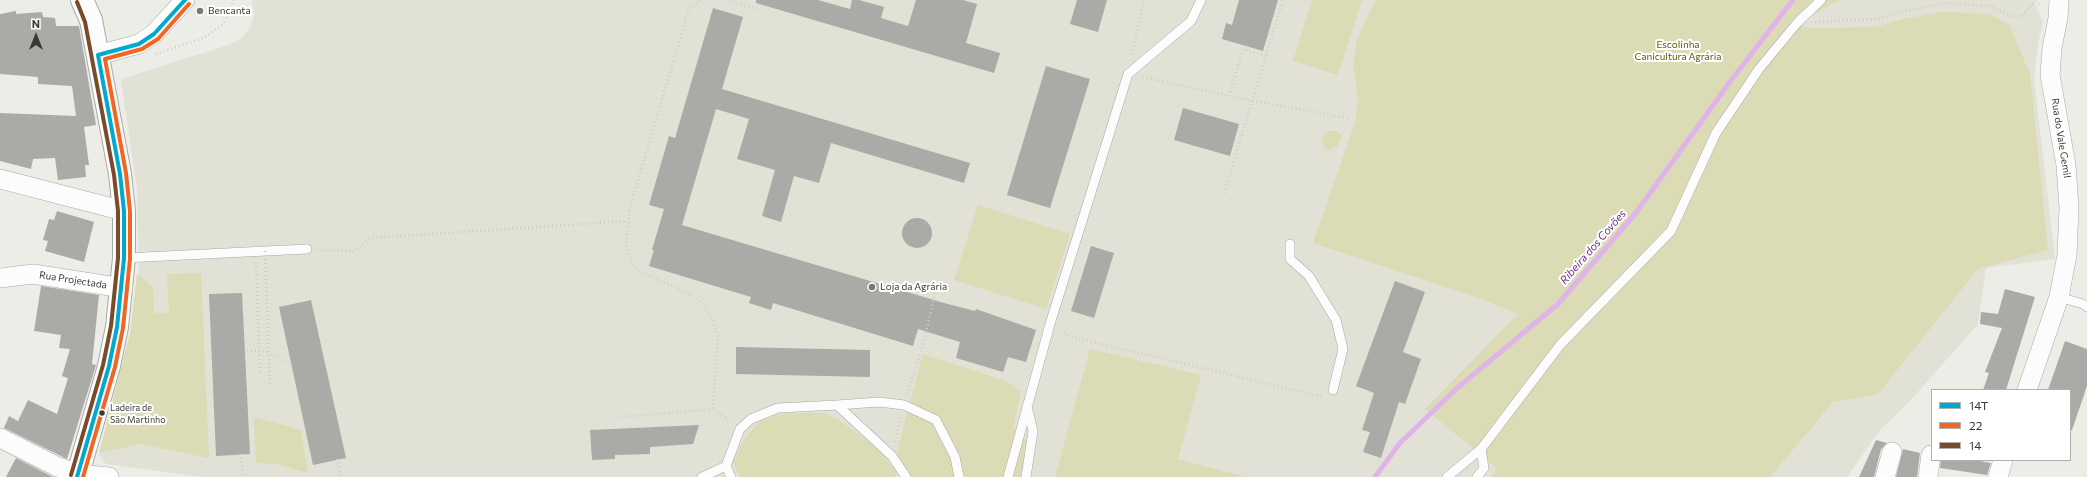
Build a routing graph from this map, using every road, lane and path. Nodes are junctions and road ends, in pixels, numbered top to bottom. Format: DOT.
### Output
graph roads {
  1 [pos="82,0"];
  2 [pos="185,0"];
  3 [pos="233,0"];
  4 [pos="700,0"];
  5 [pos="725,0"];
  6 [pos="1144,0"];
  7 [pos="1201,0"];
  8 [pos="1283,0"];
  9 [pos="1821,0"];
  10 [pos="2059,0"];
  11 [pos="758,9"];
  12 [pos="91,10"];
  13 [pos="1797,24"];
  14 [pos="139,44"];
  15 [pos="98,55"];
  16 [pos="1267,56"];
  17 [pos="1128,74"];
  18 [pos="1229,96"];
  19 [pos="1253,101"];
  20 [pos="1348,118"];
  21 [pos="0,179"];
  22 [pos="1224,193"];
  23 [pos="124,211"];
  24 [pos="627,221"];
  25 [pos="1290,244"];
  26 [pos="307,249"];
  27 [pos="261,251"];
  28 [pos="124,258"];
  29 [pos="0,278"];
  30 [pos="123,288"];
  31 [pos="936,290"];
  32 [pos="2058,297"];
  33 [pos="2087,307"];
  34 [pos="1050,324"];
  35 [pos="247,351"];
  36 [pos="260,351"];
  37 [pos="290,364"];
  38 [pos="260,373"];
  39 [pos="270,388"];
  40 [pos="2027,389"];
  41 [pos="1333,390"];
  42 [pos="906,398"];
  43 [pos="837,405"];
  44 [pos="1027,405"];
  45 [pos="713,409"];
  46 [pos="902,412"];
  47 [pos="621,417"];
  48 [pos="899,427"];
  49 [pos="740,429"];
  50 [pos="0,438"];
  51 [pos="1481,449"];
  52 [pos="1892,452"];
  53 [pos="241,454"];
  54 [pos="1931,455"];
  55 [pos="338,460"];
  56 [pos="2003,461"];
  57 [pos="726,466"];
  58 [pos="78,475"];
  59 [pos="109,477"];
  60 [pos="243,477"];
  61 [pos="341,477"];
  62 [pos="702,477"];
  63 [pos="731,477"];
  64 [pos="906,477"];
  65 [pos="959,477"];
  66 [pos="1008,477"];
  67 [pos="1026,477"];
  68 [pos="1447,477"];
  69 [pos="1478,477"];
  70 [pos="1885,477"];
  71 [pos="1928,477"];
  72 [pos="1998,477"];
  1 -- 12 [label="main road"];
  2 -- 14 [label="street"];
  3 -- 14 [label="path"];
  4 -- 24 [label="path"];
  5 -- 11 [label="path"];
  6 -- 17 [label="path"];
  7 -- 17 [label="lane"];
  8 -- 16 [label="path"];
  9 -- 13 [label="lane"];
  10 -- 13 [label="path"];
  10 -- 32 [label="street, Rua do Vale Gemil"];
  12 -- 15 [label="main road"];
  13 -- 51 [label="lane"];
  14 -- 15 [label="street"];
  15 -- 23 [label="main road"];
  16 -- 18 [label="path"];
  16 -- 19 [label="path"];
  17 -- 18 [label="path"];
  17 -- 34 [label="lane"];
  18 -- 19 [label="path"];
  19 -- 20 [label="path"];
  19 -- 22 [label="path"];
  21 -- 23 [label="street"];
  23 -- 28 [label="main road"];
  24 -- 26 [label="path"];
  24 -- 45 [label="path"];
  25 -- 41 [label="lane"];
  26 -- 27 [label="lane"];
  27 -- 28 [label="lane"];
  27 -- 36 [label="path"];
  27 -- 39 [label="path, bridge"];
  28 -- 30 [label="main road"];
  29 -- 30 [label="street, Rua Projectada"];
  30 -- 58 [label="main road"];
  31 -- 42 [label="path"];
  32 -- 33 [label="lane"];
  32 -- 40 [label="street, Rua do Vale Gemil"];
  34 -- 41 [label="path"];
  34 -- 44 [label="lane"];
  35 -- 36 [label="path"];
  36 -- 37 [label="path"];
  36 -- 38 [label="path"];
  43 -- 49 [label="lane"];
  43 -- 64 [label="lane"];
  43 -- 65 [label="lane"];
  44 -- 66 [label="lane"];
  44 -- 67 [label="lane"];
  45 -- 47 [label="path"];
  45 -- 49 [label="path"];
  46 -- 48 [label="path"];
  49 -- 57 [label="lane"];
  50 -- 58 [label="street"];
  51 -- 68 [label="lane"];
  51 -- 69 [label="lane"];
  52 -- 70 [label="street"];
  53 -- 60 [label="path"];
  54 -- 71 [label="street"];
  55 -- 61 [label="path"];
  56 -- 72 [label="street"];
  57 -- 62 [label="lane"];
  57 -- 63 [label="lane"];
  58 -- 59 [label="street"];
}
